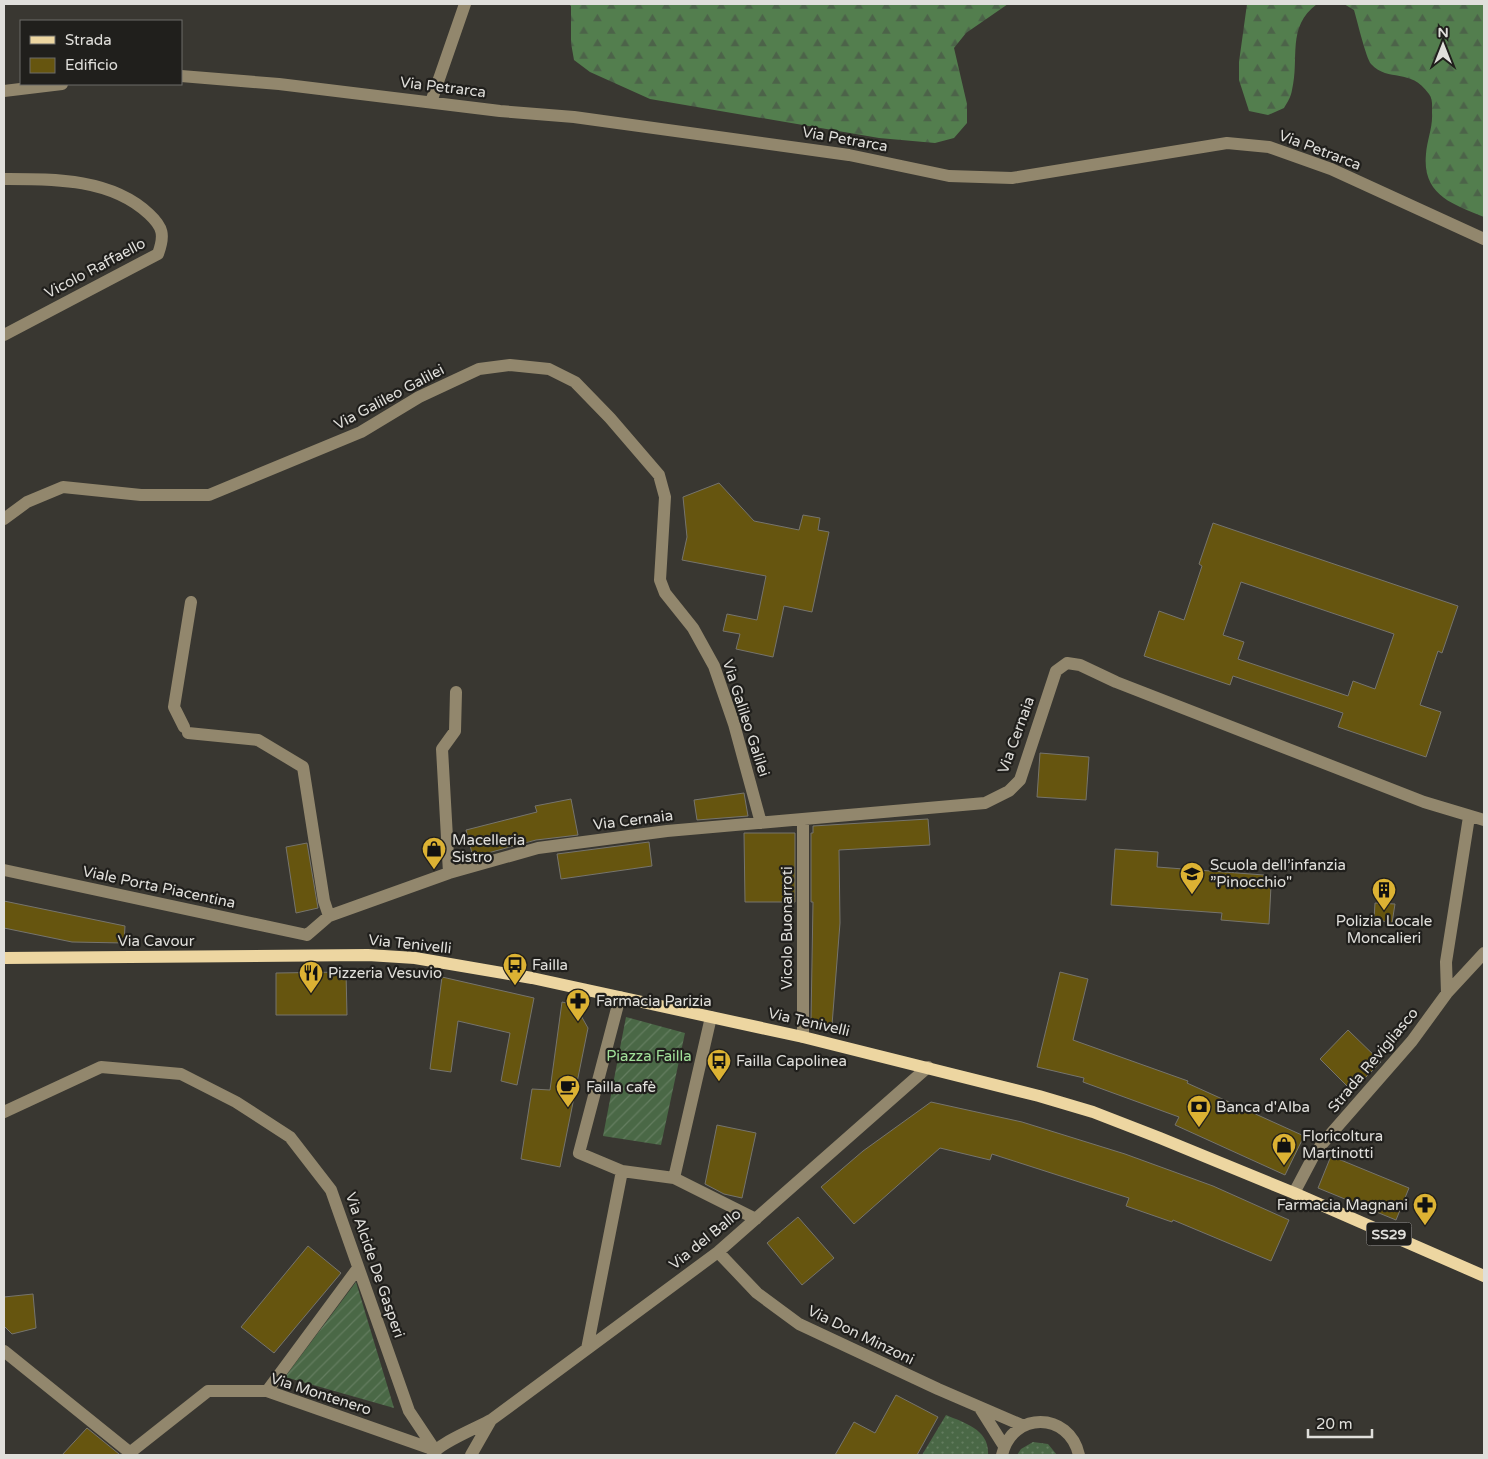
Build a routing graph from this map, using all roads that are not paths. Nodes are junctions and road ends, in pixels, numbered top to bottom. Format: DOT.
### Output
graph roads {
  1 [pos="465,4"];
  2 [pos="182,76"];
  3 [pos="54,85"];
  4 [pos="4,91"];
  5 [pos="431,102"];
  6 [pos="4,180"];
  7 [pos="1484,239"];
  8 [pos="4,335"];
  9 [pos="4,519"];
  10 [pos="191,602"];
  11 [pos="456,692"];
  12 [pos="1469,817"];
  13 [pos="803,820"];
  14 [pos="1484,820"];
  15 [pos="761,823"];
  16 [pos="4,870"];
  17 [pos="449,872"];
  18 [pos="329,916"];
  19 [pos="307,935"];
  20 [pos="1484,953"];
  21 [pos="308,956"];
  22 [pos="4,958"];
  23 [pos="1447,993"];
  24 [pos="620,996"];
  25 [pos="710,1017"];
  26 [pos="803,1036"];
  27 [pos="928,1068"];
  28 [pos="4,1112"];
  29 [pos="622,1171"];
  30 [pos="674,1178"];
  31 [pos="1290,1192"];
  32 [pos="756,1219"];
  33 [pos="718,1252"];
  34 [pos="358,1268"];
  35 [pos="1484,1276"];
  36 [pos="587,1349"];
  37 [pos="4,1351"];
  38 [pos="267,1391"];
  39 [pos="980,1408"];
  40 [pos="491,1420"];
  41 [pos="1024,1426"];
  42 [pos="450,1443"];
  43 [pos="1003,1451"];
  44 [pos="434,1453"];
  45 [pos="130,1454"];
  46 [pos="466,1455"];
  47 [pos="472,1455"];
  48 [pos="1079,1455"];
  1 -- 5 [label="street"];
  2 -- 5 [label="street, Via Petrarca"];
  3 -- 4 [label="street"];
  5 -- 7 [label="street, Via Petrarca"];
  6 -- 8 [label="street, Vicolo Raffaello"];
  9 -- 15 [label="street, Via Galileo Galilei"];
  10 -- 18 [label="street"];
  11 -- 17 [label="street"];
  12 -- 13 [label="street, Via Cernaia"];
  12 -- 14 [label="street, Via Cernaia"];
  12 -- 23 [label="street"];
  13 -- 15 [label="street, Via Cernaia"];
  13 -- 26 [label="street, Vicolo Buonarroti"];
  15 -- 17 [label="street, Via Cernaia"];
  16 -- 19 [label="street, Viale Porta Piacentina"];
  17 -- 18 [label="street, Via Cernaia"];
  18 -- 19 [label="street, Via Cernaia"];
  19 -- 21 [label="street"];
  20 -- 23 [label="street, Strada Revigliasco"];
  21 -- 22 [label="main road, Via Cavour"];
  21 -- 24 [label="main road, Via Tenivelli"];
  23 -- 31 [label="street, Strada Revigliasco"];
  24 -- 25 [label="main road, Via Tenivelli"];
  24 -- 29 [label="street"];
  25 -- 26 [label="main road, Via Tenivelli"];
  25 -- 30 [label="street"];
  26 -- 27 [label="main road, Via Tenivelli"];
  27 -- 31 [label="main road, Via Tenivelli"];
  27 -- 32 [label="street, Via del Ballo"];
  28 -- 34 [label="street, Via Alcide De Gasperi"];
  29 -- 30 [label="street"];
  29 -- 36 [label="street"];
  30 -- 32 [label="street"];
  31 -- 35 [label="main road, SS29"];
  32 -- 33 [label="street, Via del Ballo"];
  33 -- 36 [label="street, Via del Ballo"];
  33 -- 39 [label="street, Via Don Minzoni"];
  34 -- 38 [label="street"];
  34 -- 44 [label="street, Via Alcide De Gasperi"];
  36 -- 40 [label="street, Via del Ballo"];
  37 -- 45 [label="street"];
  38 -- 44 [label="street, Via Montenero"];
  38 -- 45 [label="street, Via Montenero"];
  39 -- 41 [label="street, Via Don Minzoni"];
  39 -- 43 [label="street"];
  40 -- 42 [label="street, Via del Ballo"];
  40 -- 47 [label="street"];
  41 -- 43 [label="street"];
  41 -- 48 [label="street"];
  42 -- 44 [label="street, Via del Ballo"];
  42 -- 46 [label="street"];
}
